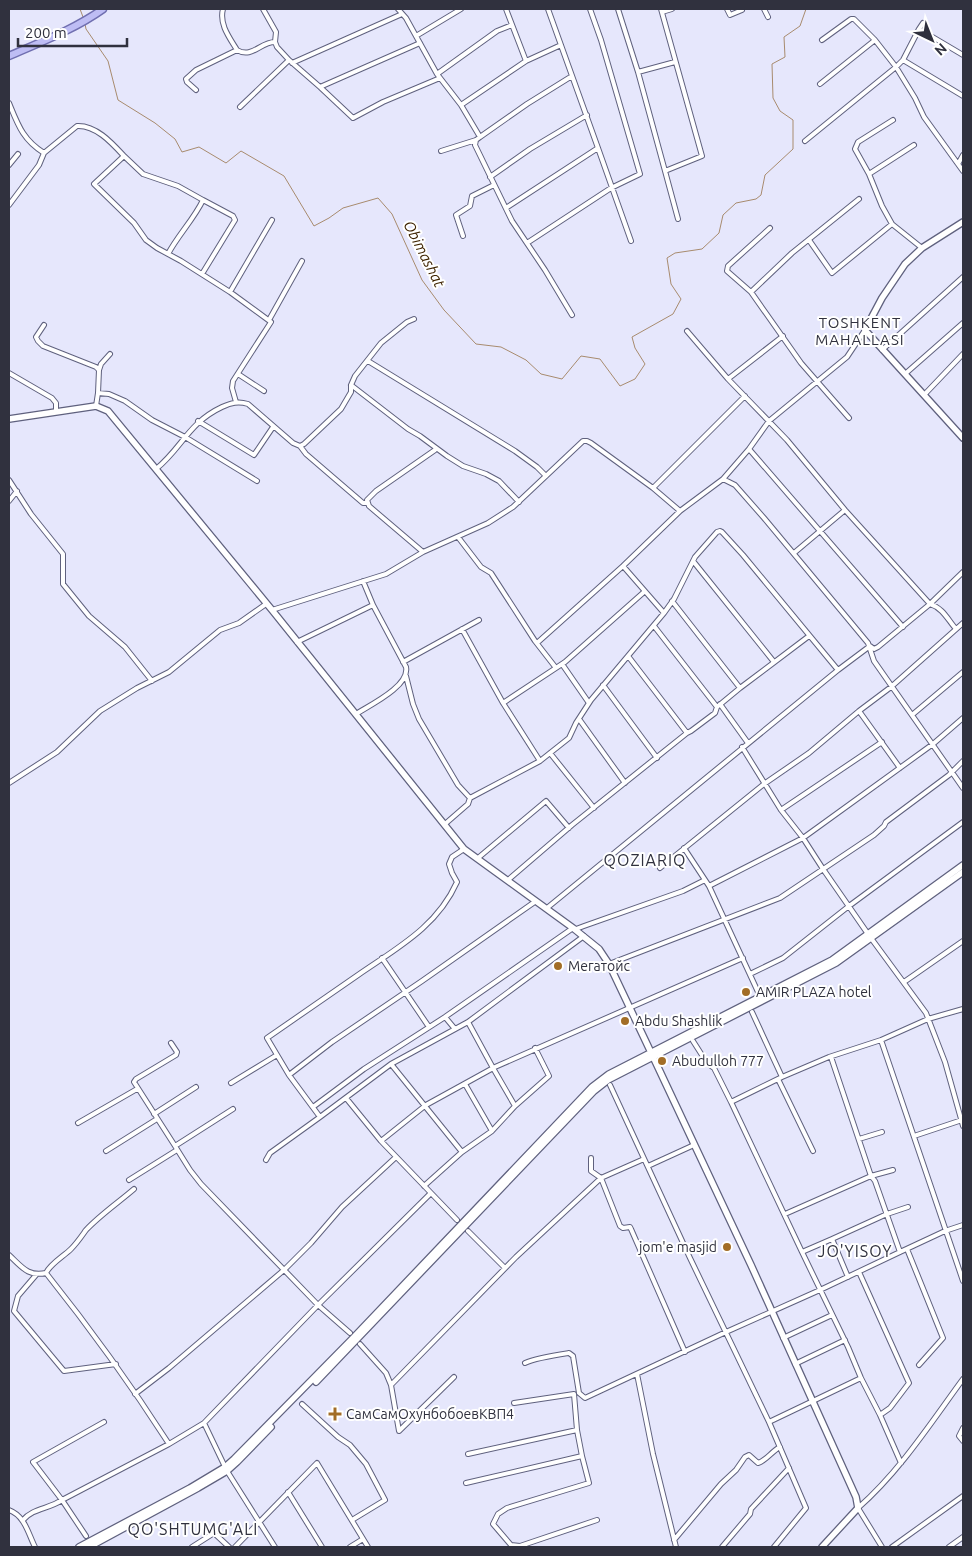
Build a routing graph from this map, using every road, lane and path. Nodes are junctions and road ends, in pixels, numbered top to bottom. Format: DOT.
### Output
graph roads {
  1 [pos="103,9"];
  2 [pos="223,9"];
  3 [pos="263,9"];
  4 [pos="398,9"];
  5 [pos="460,9"];
  6 [pos="506,9"];
  7 [pos="548,9"];
  8 [pos="590,9"];
  9 [pos="618,9"];
  10 [pos="672,9"];
  11 [pos="727,9"];
  12 [pos="764,9"];
  13 [pos="661,10"];
  14 [pos="742,10"];
  15 [pos="402,14"];
  16 [pos="768,17"];
  17 [pos="923,23"];
  18 [pos="512,25"];
  19 [pos="919,29"];
  20 [pos="416,36"];
  21 [pos="822,40"];
  22 [pos="874,40"];
  23 [pos="275,42"];
  24 [pos="420,43"];
  25 [pos="561,45"];
  26 [pos="237,50"];
  27 [pos="963,55"];
  28 [pos="9,56"];
  29 [pos="903,60"];
  30 [pos="526,61"];
  31 [pos="291,62"];
  32 [pos="675,62"];
  33 [pos="896,67"];
  34 [pos="638,72"];
  35 [pos="438,76"];
  36 [pos="572,76"];
  37 [pos="820,84"];
  38 [pos="320,87"];
  39 [pos="196,90"];
  40 [pos="963,96"];
  41 [pos="9,102"];
  42 [pos="461,105"];
  43 [pos="240,107"];
  44 [pos="587,115"];
  45 [pos="894,120"];
  46 [pos="478,139"];
  47 [pos="805,141"];
  48 [pos="914,145"];
  49 [pos="598,148"];
  50 [pos="441,151"];
  51 [pos="44,153"];
  52 [pos="18,154"];
  53 [pos="963,154"];
  54 [pos="124,156"];
  55 [pos="958,164"];
  56 [pos="9,165"];
  57 [pos="664,171"];
  58 [pos="963,171"];
  59 [pos="869,174"];
  60 [pos="490,177"];
  61 [pos="494,185"];
  62 [pos="612,188"];
  63 [pos="859,199"];
  64 [pos="203,200"];
  65 [pos="9,205"];
  66 [pos="506,208"];
  67 [pos="678,219"];
  68 [pos="272,220"];
  69 [pos="963,222"];
  70 [pos="892,224"];
  71 [pos="770,228"];
  72 [pos="463,236"];
  73 [pos="809,240"];
  74 [pos="631,241"];
  75 [pos="527,243"];
  76 [pos="922,248"];
  77 [pos="168,254"];
  78 [pos="302,261"];
  79 [pos="202,274"];
  80 [pos="963,277"];
  81 [pos="230,292"];
  82 [pos="751,292"];
  83 [pos="572,315"];
  84 [pos="414,319"];
  85 [pos="269,320"];
  86 [pos="963,323"];
  87 [pos="44,325"];
  88 [pos="865,330"];
  89 [pos="687,331"];
  90 [pos="783,336"];
  91 [pos="882,350"];
  92 [pos="110,354"];
  93 [pos="963,354"];
  94 [pos="368,361"];
  95 [pos="99,370"];
  96 [pos="9,373"];
  97 [pos="238,374"];
  98 [pos="905,374"];
  99 [pos="728,379"];
  100 [pos="816,381"];
  101 [pos="351,385"];
  102 [pos="264,391"];
  103 [pos="98,393"];
  104 [pos="924,395"];
  105 [pos="746,396"];
  106 [pos="236,402"];
  107 [pos="96,406"];
  108 [pos="56,412"];
  109 [pos="850,418"];
  110 [pos="9,419"];
  111 [pos="198,421"];
  112 [pos="769,421"];
  113 [pos="274,426"];
  114 [pos="185,437"];
  115 [pos="963,438"];
  116 [pos="300,446"];
  117 [pos="749,449"];
  118 [pos="436,450"];
  119 [pos="156,469"];
  120 [pos="546,476"];
  121 [pos="723,478"];
  122 [pos="9,480"];
  123 [pos="257,481"];
  124 [pos="653,488"];
  125 [pos="17,491"];
  126 [pos="9,501"];
  127 [pos="518,502"];
  128 [pos="367,503"];
  129 [pos="845,510"];
  130 [pos="680,511"];
  131 [pos="820,531"];
  132 [pos="458,536"];
  133 [pos="423,552"];
  134 [pos="794,553"];
  135 [pos="693,561"];
  136 [pos="622,566"];
  137 [pos="963,572"];
  138 [pos="363,582"];
  139 [pos="644,592"];
  140 [pos="672,601"];
  141 [pos="266,604"];
  142 [pos="930,604"];
  143 [pos="373,605"];
  144 [pos="272,610"];
  145 [pos="664,613"];
  146 [pos="479,620"];
  147 [pos="963,623"];
  148 [pos="654,626"];
  149 [pos="903,627"];
  150 [pos="462,629"];
  151 [pos="956,629"];
  152 [pos="809,636"];
  153 [pos="297,642"];
  154 [pos="537,643"];
  155 [pos="870,646"];
  156 [pos="628,656"];
  157 [pos="403,662"];
  158 [pos="774,662"];
  159 [pos="562,664"];
  160 [pos="556,668"];
  161 [pos="838,670"];
  162 [pos="963,672"];
  163 [pos="406,676"];
  164 [pos="152,682"];
  165 [pos="603,685"];
  166 [pos="891,686"];
  167 [pos="740,688"];
  168 [pos="502,703"];
  169 [pos="589,703"];
  170 [pos="719,706"];
  171 [pos="860,711"];
  172 [pos="356,714"];
  173 [pos="912,715"];
  174 [pos="963,718"];
  175 [pos="579,719"];
  176 [pos="687,733"];
  177 [pos="882,742"];
  178 [pos="748,743"];
  179 [pos="933,744"];
  180 [pos="742,747"];
  181 [pos="550,753"];
  182 [pos="657,758"];
  183 [pos="540,761"];
  184 [pos="963,761"];
  185 [pos="900,768"];
  186 [pos="952,772"];
  187 [pos="9,783"];
  188 [pos="625,783"];
  189 [pos="764,784"];
  190 [pos="963,788"];
  191 [pos="470,798"];
  192 [pos="594,808"];
  193 [pos="781,810"];
  194 [pos="963,822"];
  195 [pos="445,824"];
  196 [pos="569,828"];
  197 [pos="803,838"];
  198 [pos="684,848"];
  199 [pos="464,849"];
  200 [pos="478,858"];
  201 [pos="963,865"];
  202 [pos="660,868"];
  203 [pos="823,869"];
  204 [pos="963,872"];
  205 [pos="508,880"];
  206 [pos="705,880"];
  207 [pos="709,886"];
  208 [pos="536,900"];
  209 [pos="849,906"];
  210 [pos="547,908"];
  211 [pos="726,920"];
  212 [pos="575,928"];
  213 [pos="584,936"];
  214 [pos="870,936"];
  215 [pos="963,942"];
  216 [pos="382,958"];
  217 [pos="743,958"];
  218 [pos="609,964"];
  219 [pos="750,974"];
  220 [pos="904,982"];
  221 [pos="758,992"];
  222 [pos="405,993"];
  223 [pos="629,1008"];
  224 [pos="963,1009"];
  225 [pos="752,1012"];
  226 [pos="445,1017"];
  227 [pos="928,1019"];
  228 [pos="468,1022"];
  229 [pos="429,1027"];
  230 [pos="455,1029"];
  231 [pos="881,1040"];
  232 [pos="693,1041"];
  233 [pos="171,1043"];
  234 [pos="535,1048"];
  235 [pos="652,1054"];
  236 [pos="277,1055"];
  237 [pos="831,1057"];
  238 [pos="391,1064"];
  239 [pos="492,1068"];
  240 [pos="289,1075"];
  241 [pos="780,1078"];
  242 [pos="231,1083"];
  243 [pos="466,1084"];
  244 [pos="610,1085"];
  245 [pos="196,1088"];
  246 [pos="137,1089"];
  247 [pos="346,1098"];
  248 [pos="731,1102"];
  249 [pos="426,1105"];
  250 [pos="515,1106"];
  251 [pos="312,1107"];
  252 [pos="233,1109"];
  253 [pos="154,1114"];
  254 [pos="320,1117"];
  255 [pos="157,1119"];
  256 [pos="962,1120"];
  257 [pos="78,1123"];
  258 [pos="963,1126"];
  259 [pos="492,1131"];
  260 [pos="882,1132"];
  261 [pos="914,1136"];
  262 [pos="859,1139"];
  263 [pos="380,1140"];
  264 [pos="694,1145"];
  265 [pos="176,1148"];
  266 [pos="106,1151"];
  267 [pos="813,1151"];
  268 [pos="462,1152"];
  269 [pos="396,1157"];
  270 [pos="591,1158"];
  271 [pos="644,1159"];
  272 [pos="266,1160"];
  273 [pos="648,1166"];
  274 [pos="893,1170"];
  275 [pos="871,1176"];
  276 [pos="602,1178"];
  277 [pos="129,1180"];
  278 [pos="424,1186"];
  279 [pos="134,1189"];
  280 [pos="431,1192"];
  281 [pos="908,1207"];
  282 [pos="785,1214"];
  283 [pos="886,1214"];
  284 [pos="457,1220"];
  285 [pos="963,1225"];
  286 [pos="468,1231"];
  287 [pos="945,1231"];
  288 [pos="832,1239"];
  289 [pos="907,1249"];
  290 [pos="802,1252"];
  291 [pos="900,1252"];
  292 [pos="9,1256"];
  293 [pos="505,1268"];
  294 [pos="284,1270"];
  295 [pos="859,1272"];
  296 [pos="46,1273"];
  297 [pos="36,1275"];
  298 [pos="848,1277"];
  299 [pos="963,1281"];
  300 [pos="820,1290"];
  301 [pos="318,1305"];
  302 [pos="772,1312"];
  303 [pos="832,1315"];
  304 [pos="726,1332"];
  305 [pos="350,1333"];
  306 [pos="783,1338"];
  307 [pos="845,1340"];
  308 [pos="360,1344"];
  309 [pos="685,1352"];
  310 [pos="525,1363"];
  311 [pos="116,1364"];
  312 [pos="795,1364"];
  313 [pos="919,1365"];
  314 [pos="637,1374"];
  315 [pos="454,1377"];
  316 [pos="861,1378"];
  317 [pos="963,1379"];
  318 [pos="391,1385"];
  319 [pos="579,1392"];
  320 [pos="135,1394"];
  321 [pos="574,1394"];
  322 [pos="812,1401"];
  323 [pos="514,1403"];
  324 [pos="302,1404"];
  325 [pos="880,1415"];
  326 [pos="104,1422"];
  327 [pos="204,1422"];
  328 [pos="770,1422"];
  329 [pos="963,1428"];
  330 [pos="577,1430"];
  331 [pos="963,1441"];
  332 [pos="169,1444"];
  333 [pos="780,1447"];
  334 [pos="468,1454"];
  335 [pos="582,1456"];
  336 [pos="902,1463"];
  337 [pos="789,1468"];
  338 [pos="226,1469"];
  339 [pos="466,1483"];
  340 [pos="288,1492"];
  341 [pos="963,1496"];
  342 [pos="62,1500"];
  343 [pos="858,1508"];
  344 [pos="9,1510"];
  345 [pos="23,1520"];
  346 [pos="352,1520"];
  347 [pos="596,1520"];
  348 [pos="259,1522"];
  349 [pos="86,1536"];
  350 [pos="962,1538"];
  351 [pos="363,1539"];
  352 [pos="674,1540"];
  353 [pos="963,1545"];
  354 [pos="35,1547"];
  355 [pos="79,1547"];
  356 [pos="89,1547"];
  357 [pos="192,1547"];
  358 [pos="229,1547"];
  359 [pos="235,1547"];
  360 [pos="275,1547"];
  361 [pos="322,1547"];
  362 [pos="350,1547"];
  363 [pos="368,1547"];
  364 [pos="676,1547"];
  365 [pos="722,1547"];
  366 [pos="774,1547"];
  367 [pos="822,1547"];
  368 [pos="882,1547"];
  369 [pos="892,1547"];
  370 [pos="949,1547"];
  1 -- 28 [label="main road"];
  2 -- 26 [label="street"];
  3 -- 23 [label="street"];
  4 -- 15 [label="street"];
  5 -- 20 [label="street"];
  6 -- 18 [label="street"];
  7 -- 25 [label="street"];
  8 -- 62 [label="street"];
  9 -- 34 [label="street"];
  10 -- 13 [label="street"];
  11 -- 14 [label="street"];
  12 -- 16 [label="street"];
  13 -- 32 [label="street"];
  15 -- 20 [label="street"];
  15 -- 31 [label="street"];
  17 -- 19 [label="street"];
  18 -- 30 [label="street"];
  18 -- 35 [label="street"];
  19 -- 27 [label="street"];
  19 -- 29 [label="street"];
  20 -- 24 [label="street"];
  21 -- 22 [label="street"];
  22 -- 33 [label="street"];
  22 -- 37 [label="street"];
  23 -- 26 [label="street"];
  23 -- 31 [label="street"];
  24 -- 35 [label="street"];
  24 -- 38 [label="street"];
  25 -- 30 [label="street"];
  25 -- 36 [label="street"];
  26 -- 39 [label="street"];
  29 -- 33 [label="street"];
  29 -- 40 [label="street"];
  30 -- 42 [label="street"];
  31 -- 38 [label="street"];
  31 -- 43 [label="street"];
  32 -- 34 [label="street"];
  32 -- 57 [label="street"];
  33 -- 47 [label="street"];
  33 -- 55 [label="street"];
  34 -- 57 [label="street"];
  35 -- 38 [label="street"];
  35 -- 42 [label="street"];
  36 -- 44 [label="street"];
  36 -- 46 [label="street"];
  41 -- 51 [label="street"];
  42 -- 46 [label="street"];
  44 -- 49 [label="street"];
  44 -- 60 [label="street"];
  45 -- 59 [label="street"];
  46 -- 50 [label="street"];
  46 -- 60 [label="street"];
  48 -- 59 [label="street"];
  49 -- 62 [label="street"];
  49 -- 66 [label="street"];
  51 -- 54 [label="street"];
  51 -- 65 [label="street"];
  52 -- 56 [label="street"];
  53 -- 55 [label="street"];
  54 -- 64 [label="street"];
  54 -- 77 [label="street"];
  55 -- 58 [label="street"];
  57 -- 67 [label="street"];
  59 -- 70 [label="street"];
  60 -- 61 [label="street"];
  61 -- 66 [label="street"];
  61 -- 72 [label="street"];
  62 -- 74 [label="street"];
  62 -- 75 [label="street"];
  63 -- 73 [label="street"];
  64 -- 77 [label="street"];
  64 -- 79 [label="street"];
  66 -- 75 [label="street"];
  68 -- 81 [label="street"];
  69 -- 76 [label="main road"];
  70 -- 73 [label="street"];
  70 -- 76 [label="street"];
  71 -- 82 [label="street"];
  73 -- 82 [label="street"];
  75 -- 83 [label="street"];
  76 -- 88 [label="main road"];
  77 -- 79 [label="street"];
  78 -- 85 [label="street"];
  79 -- 81 [label="street"];
  80 -- 91 [label="street"];
  81 -- 85 [label="street"];
  82 -- 90 [label="street"];
  84 -- 94 [label="street"];
  85 -- 97 [label="street"];
  86 -- 98 [label="street"];
  87 -- 95 [label="street"];
  88 -- 91 [label="main road"];
  88 -- 100 [label="street"];
  89 -- 99 [label="street"];
  90 -- 99 [label="street"];
  90 -- 100 [label="street"];
  91 -- 98 [label="main road"];
  92 -- 95 [label="street"];
  93 -- 104 [label="street"];
  94 -- 101 [label="street"];
  94 -- 120 [label="street"];
  95 -- 103 [label="street"];
  96 -- 108 [label="street"];
  97 -- 102 [label="street"];
  97 -- 106 [label="street"];
  98 -- 104 [label="main road"];
  99 -- 105 [label="street"];
  100 -- 109 [label="street"];
  100 -- 112 [label="street"];
  101 -- 116 [label="street"];
  101 -- 127 [label="street"];
  103 -- 107 [label="street"];
  103 -- 114 [label="street"];
  104 -- 115 [label="main road"];
  105 -- 112 [label="street"];
  105 -- 124 [label="street"];
  106 -- 111 [label="street"];
  106 -- 113 [label="street"];
  107 -- 108 [label="main road"];
  107 -- 119 [label="main road"];
  108 -- 110 [label="main road"];
  111 -- 113 [label="street"];
  111 -- 114 [label="street"];
  112 -- 117 [label="street"];
  112 -- 129 [label="street"];
  113 -- 116 [label="street"];
  114 -- 119 [label="street"];
  114 -- 123 [label="street"];
  116 -- 128 [label="street"];
  117 -- 121 [label="street"];
  117 -- 131 [label="street"];
  118 -- 128 [label="street"];
  119 -- 141 [label="main road"];
  120 -- 124 [label="street"];
  120 -- 127 [label="street"];
  121 -- 130 [label="street"];
  121 -- 134 [label="street"];
  122 -- 125 [label="street"];
  124 -- 130 [label="street"];
  125 -- 126 [label="street"];
  125 -- 164 [label="street"];
  127 -- 132 [label="street"];
  128 -- 133 [label="street"];
  129 -- 131 [label="street"];
  129 -- 142 [label="street"];
  130 -- 136 [label="street"];
  131 -- 134 [label="street"];
  131 -- 149 [label="street"];
  132 -- 133 [label="street"];
  132 -- 154 [label="street"];
  133 -- 138 [label="street"];
  134 -- 155 [label="street"];
  135 -- 140 [label="street"];
  135 -- 152 [label="street"];
  135 -- 158 [label="street"];
  136 -- 139 [label="street"];
  136 -- 154 [label="street"];
  137 -- 142 [label="street"];
  138 -- 143 [label="street"];
  138 -- 144 [label="street"];
  139 -- 145 [label="street"];
  139 -- 159 [label="street"];
  140 -- 145 [label="street"];
  140 -- 167 [label="street"];
  141 -- 144 [label="main road"];
  141 -- 164 [label="street"];
  142 -- 149 [label="street"];
  142 -- 151 [label="street"];
  143 -- 153 [label="street"];
  143 -- 157 [label="street"];
  144 -- 153 [label="main road"];
  145 -- 148 [label="street"];
  146 -- 150 [label="street"];
  147 -- 151 [label="street"];
  148 -- 156 [label="street"];
  148 -- 170 [label="street"];
  149 -- 155 [label="street"];
  150 -- 157 [label="street"];
  150 -- 168 [label="street"];
  151 -- 166 [label="street"];
  152 -- 158 [label="street"];
  152 -- 161 [label="street"];
  153 -- 172 [label="main road"];
  154 -- 160 [label="street"];
  155 -- 161 [label="street"];
  155 -- 166 [label="street"];
  156 -- 165 [label="street"];
  156 -- 176 [label="street"];
  157 -- 163 [label="street"];
  158 -- 167 [label="street"];
  159 -- 160 [label="street"];
  159 -- 169 [label="street"];
  160 -- 168 [label="street"];
  161 -- 178 [label="street"];
  162 -- 173 [label="street"];
  163 -- 172 [label="street"];
  163 -- 191 [label="street"];
  164 -- 187 [label="street"];
  165 -- 169 [label="street"];
  165 -- 182 [label="street"];
  166 -- 171 [label="street"];
  166 -- 173 [label="street"];
  167 -- 170 [label="street"];
  168 -- 183 [label="street"];
  169 -- 175 [label="street"];
  170 -- 176 [label="street"];
  170 -- 178 [label="street"];
  171 -- 177 [label="street"];
  171 -- 189 [label="street"];
  172 -- 195 [label="main road"];
  173 -- 179 [label="street"];
  174 -- 179 [label="street"];
  175 -- 181 [label="street"];
  175 -- 188 [label="street"];
  176 -- 182 [label="street"];
  177 -- 185 [label="street"];
  177 -- 193 [label="street"];
  178 -- 180 [label="street"];
  179 -- 185 [label="street"];
  179 -- 186 [label="street"];
  180 -- 189 [label="street"];
  180 -- 210 [label="street"];
  181 -- 183 [label="street"];
  181 -- 192 [label="street"];
  182 -- 188 [label="street"];
  183 -- 191 [label="street"];
  184 -- 186 [label="street"];
  185 -- 197 [label="street"];
  186 -- 190 [label="street"];
  186 -- 203 [label="street"];
  188 -- 192 [label="street"];
  189 -- 193 [label="street"];
  189 -- 198 [label="street"];
  191 -- 195 [label="street"];
  192 -- 196 [label="street"];
  193 -- 197 [label="street"];
  194 -- 209 [label="street"];
  195 -- 199 [label="main road"];
  196 -- 200 [label="street"];
  196 -- 205 [label="street"];
  197 -- 203 [label="street"];
  197 -- 207 [label="street"];
  198 -- 202 [label="street"];
  198 -- 206 [label="street"];
  199 -- 200 [label="main road"];
  199 -- 216 [label="street"];
  200 -- 205 [label="main road"];
  201 -- 214 [label="main road"];
  203 -- 209 [label="street"];
  203 -- 211 [label="street"];
  204 -- 214 [label="main road"];
  205 -- 208 [label="main road"];
  206 -- 207 [label="street"];
  206 -- 212 [label="street"];
  207 -- 211 [label="street"];
  208 -- 210 [label="main road"];
  208 -- 222 [label="street"];
  209 -- 214 [label="street"];
  209 -- 219 [label="street"];
  210 -- 212 [label="main road"];
  211 -- 217 [label="street"];
  211 -- 218 [label="street"];
  212 -- 213 [label="main road"];
  212 -- 226 [label="street"];
  213 -- 218 [label="main road"];
  213 -- 228 [label="street"];
  214 -- 220 [label="street"];
  214 -- 235 [label="main road"];
  215 -- 220 [label="street"];
  216 -- 222 [label="street"];
  216 -- 236 [label="street"];
  217 -- 219 [label="street"];
  217 -- 223 [label="street"];
  218 -- 223 [label="main road"];
  219 -- 221 [label="street"];
  220 -- 227 [label="street"];
  222 -- 229 [label="street"];
  222 -- 240 [label="street"];
  223 -- 234 [label="street"];
  223 -- 235 [label="main road"];
  224 -- 227 [label="street"];
  225 -- 241 [label="street"];
  226 -- 229 [label="street"];
  226 -- 230 [label="street"];
  227 -- 231 [label="street"];
  227 -- 256 [label="street"];
  228 -- 230 [label="street"];
  228 -- 239 [label="street"];
  229 -- 251 [label="street"];
  230 -- 238 [label="street"];
  231 -- 237 [label="street"];
  231 -- 261 [label="street"];
  232 -- 248 [label="street"];
  233 -- 246 [label="street"];
  234 -- 239 [label="street"];
  234 -- 250 [label="street"];
  235 -- 264 [label="main road"];
  235 -- 338 [label="main road"];
  236 -- 240 [label="street"];
  236 -- 242 [label="street"];
  237 -- 241 [label="street"];
  237 -- 262 [label="street"];
  238 -- 247 [label="street"];
  238 -- 249 [label="street"];
  239 -- 243 [label="street"];
  239 -- 250 [label="street"];
  240 -- 251 [label="street"];
  241 -- 248 [label="street"];
  241 -- 267 [label="street"];
  243 -- 249 [label="street"];
  243 -- 259 [label="street"];
  244 -- 271 [label="street"];
  245 -- 253 [label="street"];
  246 -- 253 [label="street"];
  246 -- 257 [label="street"];
  247 -- 254 [label="street"];
  247 -- 263 [label="street"];
  248 -- 282 [label="street"];
  249 -- 263 [label="street"];
  249 -- 268 [label="street"];
  250 -- 259 [label="street"];
  251 -- 254 [label="street"];
  252 -- 265 [label="street"];
  253 -- 255 [label="street"];
  254 -- 272 [label="street"];
  255 -- 265 [label="street"];
  255 -- 266 [label="street"];
  256 -- 258 [label="street"];
  256 -- 261 [label="street"];
  259 -- 268 [label="street"];
  260 -- 262 [label="street"];
  261 -- 287 [label="street"];
  262 -- 275 [label="street"];
  263 -- 269 [label="street"];
  264 -- 273 [label="street"];
  264 -- 302 [label="main road"];
  265 -- 277 [label="street"];
  265 -- 294 [label="street"];
  268 -- 278 [label="street"];
  269 -- 278 [label="street"];
  269 -- 294 [label="street"];
  270 -- 276 [label="street"];
  271 -- 273 [label="street"];
  271 -- 276 [label="street"];
  273 -- 304 [label="street"];
  274 -- 275 [label="street"];
  275 -- 282 [label="street"];
  275 -- 283 [label="street"];
  276 -- 293 [label="street"];
  276 -- 309 [label="street"];
  278 -- 280 [label="street"];
  279 -- 296 [label="street"];
  280 -- 284 [label="street"];
  280 -- 301 [label="street"];
  281 -- 283 [label="street"];
  282 -- 290 [label="street"];
  283 -- 288 [label="street"];
  283 -- 291 [label="street"];
  285 -- 287 [label="street"];
  286 -- 293 [label="street"];
  287 -- 289 [label="street"];
  287 -- 299 [label="street"];
  288 -- 290 [label="street"];
  288 -- 298 [label="street"];
  289 -- 291 [label="street"];
  289 -- 313 [label="street"];
  290 -- 300 [label="street"];
  291 -- 295 [label="street"];
  292 -- 297 [label="street"];
  293 -- 318 [label="street"];
  294 -- 301 [label="street"];
  294 -- 320 [label="street"];
  295 -- 298 [label="street"];
  295 -- 325 [label="street"];
  296 -- 297 [label="street"];
  296 -- 311 [label="street"];
  297 -- 311 [label="street"];
  298 -- 300 [label="street"];
  300 -- 302 [label="street"];
  300 -- 303 [label="street"];
  301 -- 305 [label="street"];
  301 -- 327 [label="street"];
  302 -- 304 [label="street"];
  302 -- 306 [label="main road"];
  303 -- 306 [label="street"];
  303 -- 307 [label="street"];
  304 -- 309 [label="street"];
  304 -- 328 [label="street"];
  306 -- 312 [label="main road"];
  307 -- 312 [label="street"];
  307 -- 316 [label="street"];
  308 -- 318 [label="street"];
  309 -- 314 [label="street"];
  310 -- 319 [label="street"];
  311 -- 320 [label="street"];
  312 -- 322 [label="main road"];
  314 -- 319 [label="street"];
  314 -- 352 [label="street"];
  315 -- 318 [label="street"];
  316 -- 322 [label="street"];
  316 -- 325 [label="street"];
  317 -- 336 [label="street"];
  319 -- 321 [label="street"];
  320 -- 332 [label="street"];
  321 -- 323 [label="street"];
  321 -- 330 [label="street"];
  322 -- 328 [label="street"];
  322 -- 343 [label="main road"];
  324 -- 346 [label="street"];
  325 -- 336 [label="street"];
  326 -- 342 [label="street"];
  327 -- 332 [label="street"];
  327 -- 338 [label="street"];
  328 -- 333 [label="street"];
  329 -- 331 [label="street"];
  330 -- 334 [label="street"];
  330 -- 335 [label="street"];
  332 -- 342 [label="street"];
  333 -- 337 [label="street"];
  333 -- 352 [label="street"];
  335 -- 339 [label="street"];
  335 -- 347 [label="street"];
  336 -- 343 [label="street"];
  337 -- 365 [label="street"];
  337 -- 366 [label="street"];
  338 -- 348 [label="street"];
  338 -- 355 [label="main road"];
  338 -- 356 [label="main road"];
  340 -- 346 [label="street"];
  340 -- 348 [label="street"];
  340 -- 361 [label="street"];
  341 -- 369 [label="street"];
  342 -- 345 [label="street"];
  342 -- 349 [label="street"];
  343 -- 367 [label="main road"];
  343 -- 368 [label="street"];
  344 -- 345 [label="street"];
  345 -- 354 [label="street"];
  346 -- 351 [label="street"];
  348 -- 359 [label="street"];
  348 -- 360 [label="street"];
  350 -- 353 [label="street"];
  350 -- 370 [label="street"];
  351 -- 362 [label="street"];
  351 -- 363 [label="street"];
  352 -- 364 [label="street"];
  357 -- 358 [label="street"];
}
